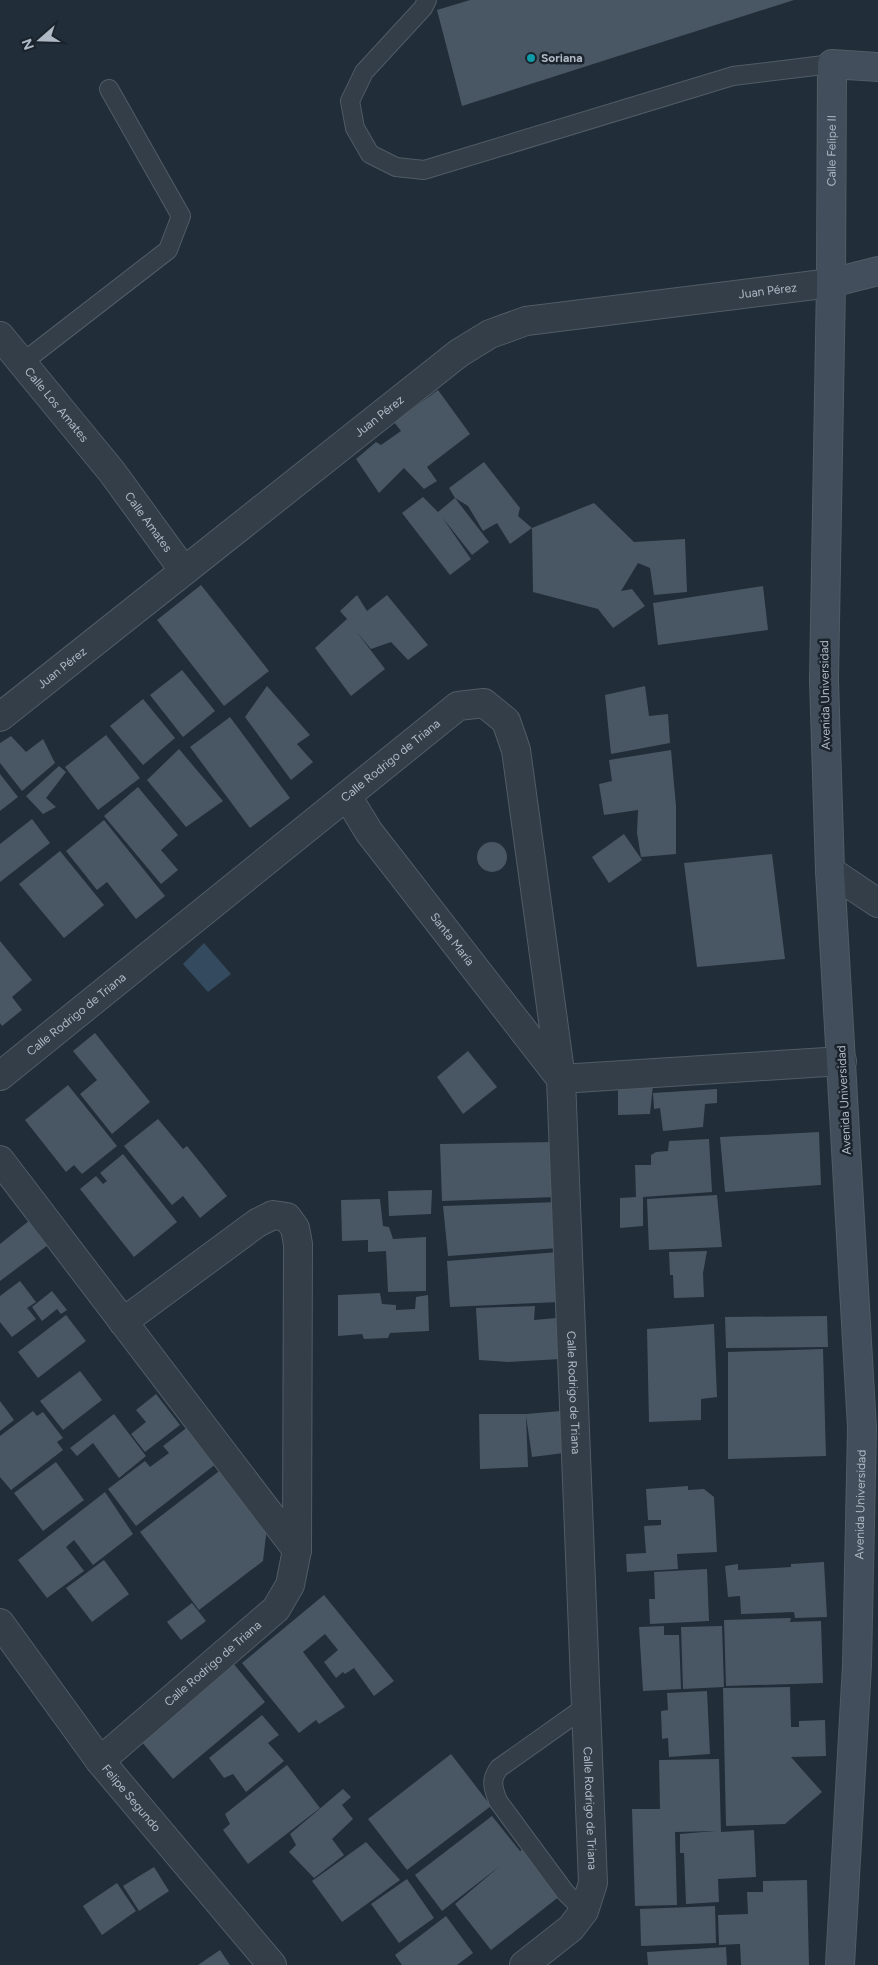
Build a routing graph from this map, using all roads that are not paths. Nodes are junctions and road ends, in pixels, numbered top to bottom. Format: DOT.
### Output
graph roads {
  1 [pos="427,0"];
  2 [pos="832,64"];
  3 [pos="878,67"];
  4 [pos="109,89"];
  5 [pos="878,271"];
  6 [pos="831,283"];
  7 [pos="0,336"];
  8 [pos="22,363"];
  9 [pos="112,472"];
  10 [pos="184,571"];
  11 [pos="0,716"];
  12 [pos="347,796"];
  13 [pos="830,871"];
  14 [pos="878,903"];
  15 [pos="842,1061"];
  16 [pos="0,1076"];
  17 [pos="561,1079"];
  18 [pos="0,1160"];
  19 [pos="123,1322"];
  20 [pos="297,1550"];
  21 [pos="0,1622"];
  22 [pos="588,1705"];
  23 [pos="100,1760"];
  24 [pos="584,1911"];
  25 [pos="272,1965"];
  26 [pos="524,1965"];
  27 [pos="840,1965"];
  1 -- 2 [label="lane"];
  2 -- 3 [label="main road"];
  2 -- 6 [label="main road, Calle Felipe II"];
  4 -- 8 [label="lane"];
  5 -- 6 [label="main road"];
  6 -- 10 [label="street, Juan Pérez"];
  6 -- 13 [label="main road, Avenida Universidad"];
  7 -- 8 [label="street, Calle Los Amates"];
  8 -- 9 [label="street, Calle Los Amates"];
  9 -- 10 [label="street, Calle Amates"];
  10 -- 11 [label="street, Juan Pérez"];
  12 -- 16 [label="street, Calle Rodrigo de Triana"];
  12 -- 17 [label="street, Santa María"];
  12 -- 17 [label="street, Calle Rodrigo de Triana"];
  13 -- 14 [label="street"];
  13 -- 15 [label="main road, Avenida Universidad"];
  15 -- 17 [label="street"];
  15 -- 27 [label="main road, Avenida Universidad"];
  17 -- 22 [label="street, Calle Rodrigo de Triana"];
  18 -- 19 [label="street"];
  19 -- 20 [label="street"];
  19 -- 20 [label="street, Calle Rodrigo de Triana"];
  20 -- 23 [label="street, Calle Rodrigo de Triana"];
  21 -- 23 [label="street, Felipe Segundo"];
  22 -- 24 [label="street, Calle Rodrigo de Triana"];
  22 -- 24 [label="lane"];
  23 -- 25 [label="street, Felipe Segundo"];
  24 -- 26 [label="street, Calle Rodrigo de Triana"];
}
